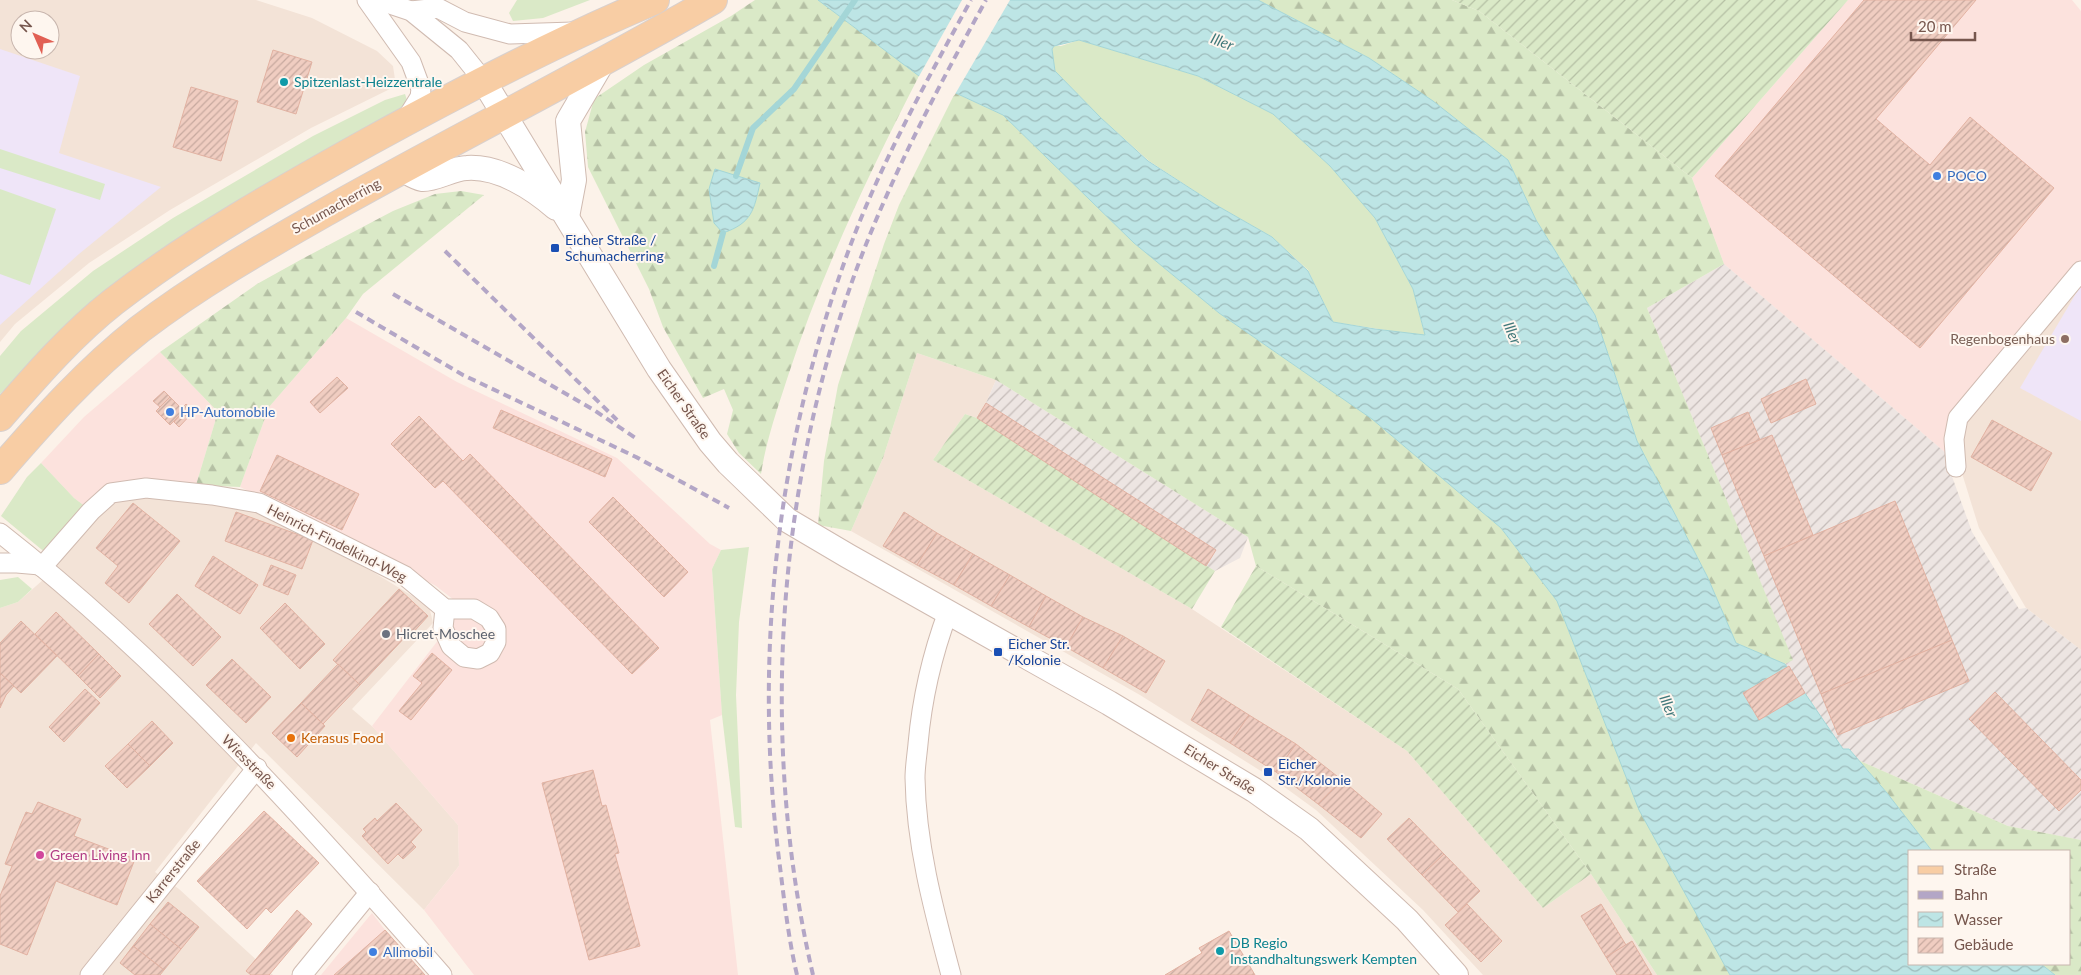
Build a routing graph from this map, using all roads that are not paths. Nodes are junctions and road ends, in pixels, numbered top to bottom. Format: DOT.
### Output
graph roads {
  1 [pos="367,0"];
  2 [pos="378,0"];
  3 [pos="655,0"];
  4 [pos="713,0"];
  5 [pos="411,11"];
  6 [pos="582,32"];
  7 [pos="602,63"];
  8 [pos="483,80"];
  9 [pos="503,114"];
  10 [pos="405,122"];
  11 [pos="401,169"];
  12 [pos="567,217"];
  13 [pos="2081,270"];
  14 [pos="0,417"];
  15 [pos="1956,467"];
  16 [pos="0,470"];
  17 [pos="0,533"];
  18 [pos="0,564"];
  19 [pos="41,566"];
  20 [pos="445,609"];
  21 [pos="948,612"];
  22 [pos="257,768"];
  23 [pos="370,892"];
  24 [pos="90,975"];
  25 [pos="302,975"];
  26 [pos="442,975"];
  27 [pos="952,975"];
  28 [pos="1456,975"];
  1 -- 10 [label="street"];
  2 -- 5 [label="street"];
  3 -- 6 [label="main road"];
  4 -- 7 [label="main road, Schumacherring"];
  5 -- 6 [label="street"];
  5 -- 8 [label="street"];
  6 -- 8 [label="main road"];
  7 -- 9 [label="main road, Schumacherring"];
  7 -- 12 [label="street"];
  8 -- 9 [label="street, Eicher Straße"];
  8 -- 10 [label="main road"];
  9 -- 11 [label="main road, Schumacherring"];
  9 -- 12 [label="street, Eicher Straße"];
  10 -- 14 [label="main road"];
  11 -- 12 [label="street"];
  11 -- 16 [label="main road, Schumacherring"];
  12 -- 21 [label="street, Eicher Straße"];
  13 -- 15 [label="street"];
  17 -- 19 [label="street, Wiesstraße"];
  18 -- 19 [label="street"];
  19 -- 20 [label="street, Heinrich-Findelkind-Weg"];
  19 -- 22 [label="street, Wiesstraße"];
  21 -- 27 [label="street"];
  21 -- 28 [label="street, Eicher Straße"];
  22 -- 23 [label="street, Wiesstraße"];
  22 -- 24 [label="street, Karrerstraße"];
  23 -- 25 [label="street"];
  23 -- 26 [label="street, Wiesstraße"];
}
